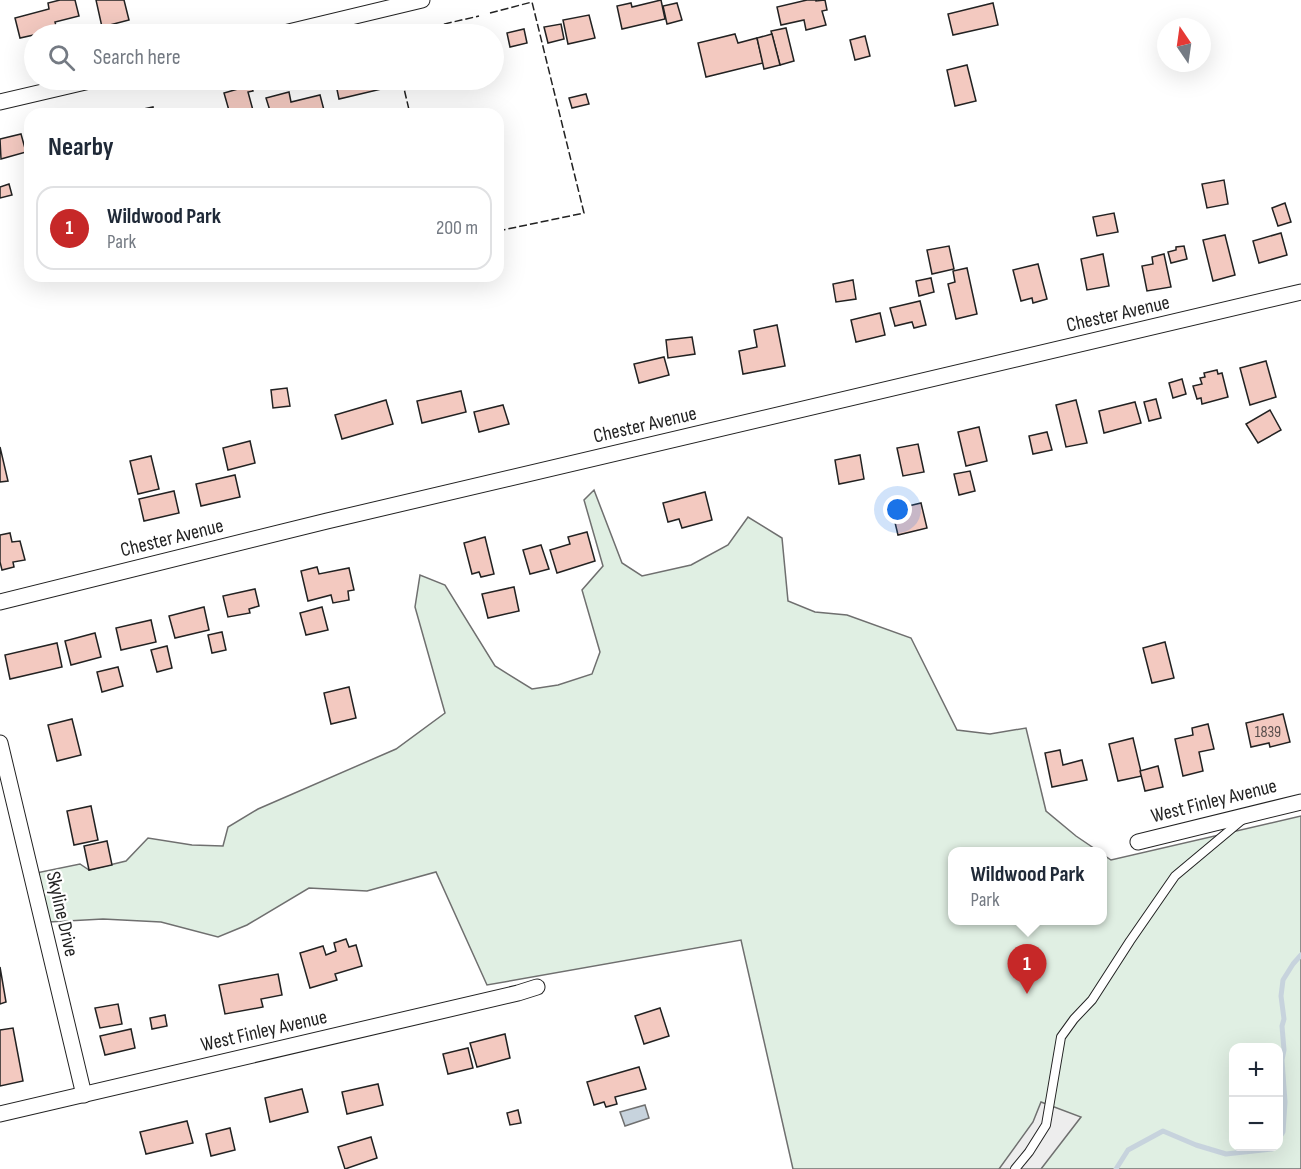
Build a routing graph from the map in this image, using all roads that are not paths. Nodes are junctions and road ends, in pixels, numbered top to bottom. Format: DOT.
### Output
graph roads {
  1 [pos="422,0"];
  2 [pos="322,24"];
  3 [pos="51,90"];
  4 [pos="0,102"];
  5 [pos="1301,292"];
  6 [pos="0,602"];
  7 [pos="0,743"];
  8 [pos="1301,802"];
  9 [pos="1248,815"];
  10 [pos="1138,842"];
  11 [pos="537,987"];
  12 [pos="84,1095"];
  13 [pos="0,1114"];
  14 [pos="1015,1169"];
  1 -- 2 [label="street"];
  3 -- 4 [label="street"];
  5 -- 6 [label="street, Chester Avenue"];
  7 -- 12 [label="street, Skyline Drive"];
  8 -- 9 [label="street, West Finley Avenue"];
  9 -- 10 [label="street, West Finley Avenue"];
  9 -- 14 [label="lane"];
  11 -- 12 [label="street, West Finley Avenue"];
  12 -- 13 [label="street, West Finley Avenue"];
}
